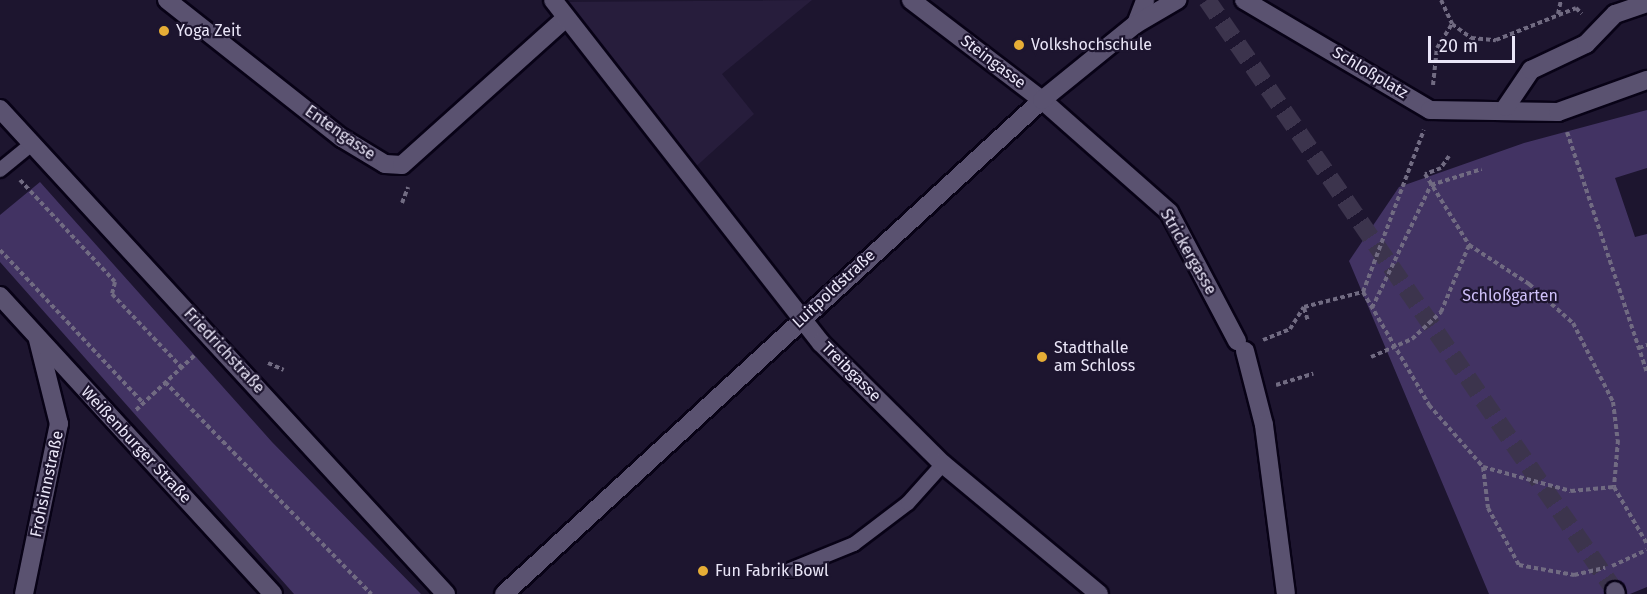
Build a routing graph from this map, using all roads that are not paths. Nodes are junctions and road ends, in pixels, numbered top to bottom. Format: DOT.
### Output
graph roads {
  1 [pos="167,0"];
  2 [pos="553,0"];
  3 [pos="911,0"];
  4 [pos="1145,0"];
  5 [pos="1177,0"];
  6 [pos="1244,0"];
  7 [pos="1647,3"];
  8 [pos="565,19"];
  9 [pos="1136,24"];
  10 [pos="1647,80"];
  11 [pos="1042,100"];
  12 [pos="1506,107"];
  13 [pos="0,109"];
  14 [pos="1073,126"];
  15 [pos="33,143"];
  16 [pos="0,170"];
  17 [pos="0,296"];
  18 [pos="800,319"];
  19 [pos="38,340"];
  20 [pos="943,464"];
  21 [pos="790,570"];
  22 [pos="24,594"];
  23 [pos="273,594"];
  24 [pos="446,594"];
  25 [pos="504,594"];
  26 [pos="1099,594"];
  27 [pos="1286,594"];
  1 -- 8 [label="street, Entengasse"];
  2 -- 8 [label="street, Treibgasse"];
  3 -- 11 [label="street, Steingasse"];
  4 -- 9 [label="street"];
  5 -- 9 [label="street, Luitpoldstraße"];
  6 -- 12 [label="street, Schloßplatz"];
  7 -- 12 [label="street"];
  8 -- 18 [label="street, Treibgasse"];
  9 -- 11 [label="street, Luitpoldstraße"];
  10 -- 12 [label="street"];
  11 -- 14 [label="street, Steingasse"];
  11 -- 18 [label="street, Luitpoldstraße"];
  13 -- 15 [label="street, Friedrichstraße"];
  14 -- 27 [label="street, Strickergasse"];
  15 -- 16 [label="lane"];
  15 -- 24 [label="street, Friedrichstraße"];
  17 -- 19 [label="street, Weißenburger Straße"];
  18 -- 20 [label="street, Treibgasse"];
  18 -- 25 [label="street, Luitpoldstraße"];
  19 -- 22 [label="street, Frohsinnstraße"];
  19 -- 23 [label="street, Weißenburger Straße"];
  20 -- 21 [label="lane"];
  20 -- 26 [label="street, Treibgasse"];
}
